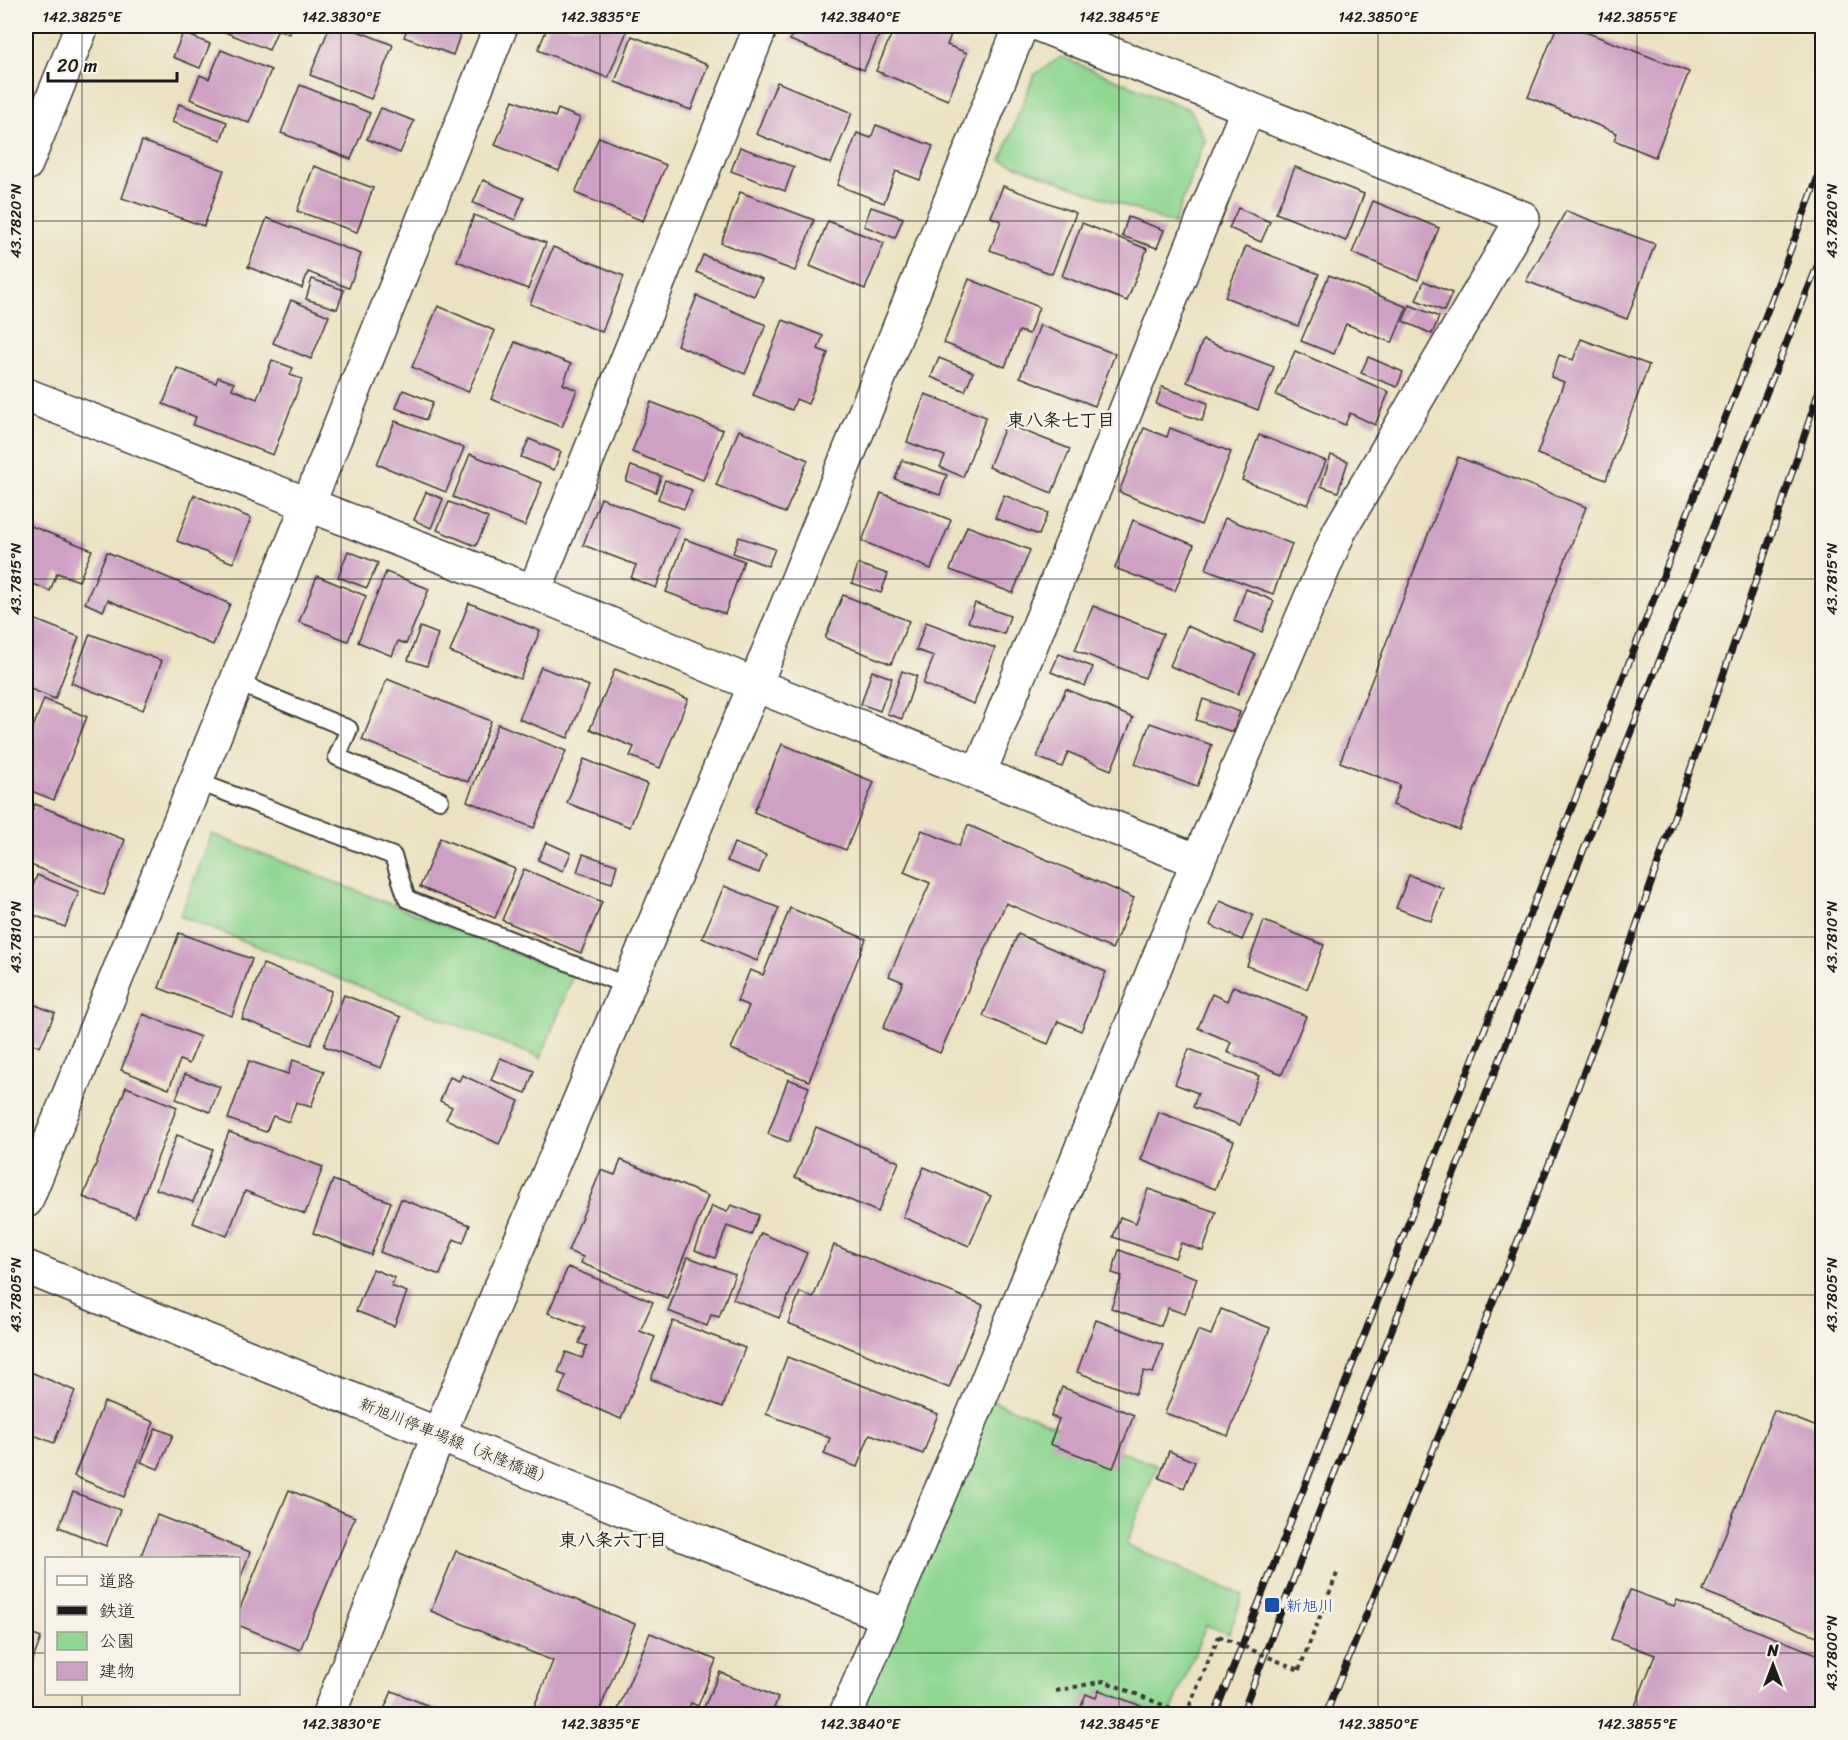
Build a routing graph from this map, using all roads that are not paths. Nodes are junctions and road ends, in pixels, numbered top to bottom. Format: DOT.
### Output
graph roads {
  1 [pos="82,26"];
  2 [pos="501,26"];
  3 [pos="761,26"];
  4 [pos="1021,26"];
  5 [pos="1042,26"];
  6 [pos="1248,108"];
  7 [pos="26,164"];
  8 [pos="26,395"];
  9 [pos="308,505"];
  10 [pos="534,592"];
  11 [pos="236,682"];
  12 [pos="755,685"];
  13 [pos="979,774"];
  14 [pos="196,781"];
  15 [pos="440,800"];
  16 [pos="1198,861"];
  17 [pos="628,986"];
  18 [pos="26,1201"];
  19 [pos="26,1267"];
  20 [pos="439,1434"];
  21 [pos="888,1617"];
  22 [pos="329,1714"];
  23 [pos="846,1714"];
  1 -- 7 [label="street"];
  2 -- 9 [label="street"];
  3 -- 10 [label="street"];
  4 -- 12 [label="street"];
  5 -- 6 [label="street"];
  6 -- 13 [label="street"];
  6 -- 16 [label="street"];
  8 -- 9 [label="street"];
  9 -- 10 [label="street"];
  9 -- 11 [label="street"];
  10 -- 12 [label="street"];
  11 -- 14 [label="street"];
  11 -- 15 [label="lane"];
  12 -- 13 [label="street"];
  12 -- 17 [label="street"];
  13 -- 16 [label="street"];
  14 -- 17 [label="lane"];
  14 -- 18 [label="street"];
  16 -- 21 [label="street"];
  17 -- 20 [label="street"];
  19 -- 20 [label="street, 新旭川停車場線（永隆橋通）"];
  20 -- 21 [label="street, 新旭川停車場線（永隆橋通）"];
  20 -- 22 [label="street"];
  21 -- 23 [label="street"];
}
